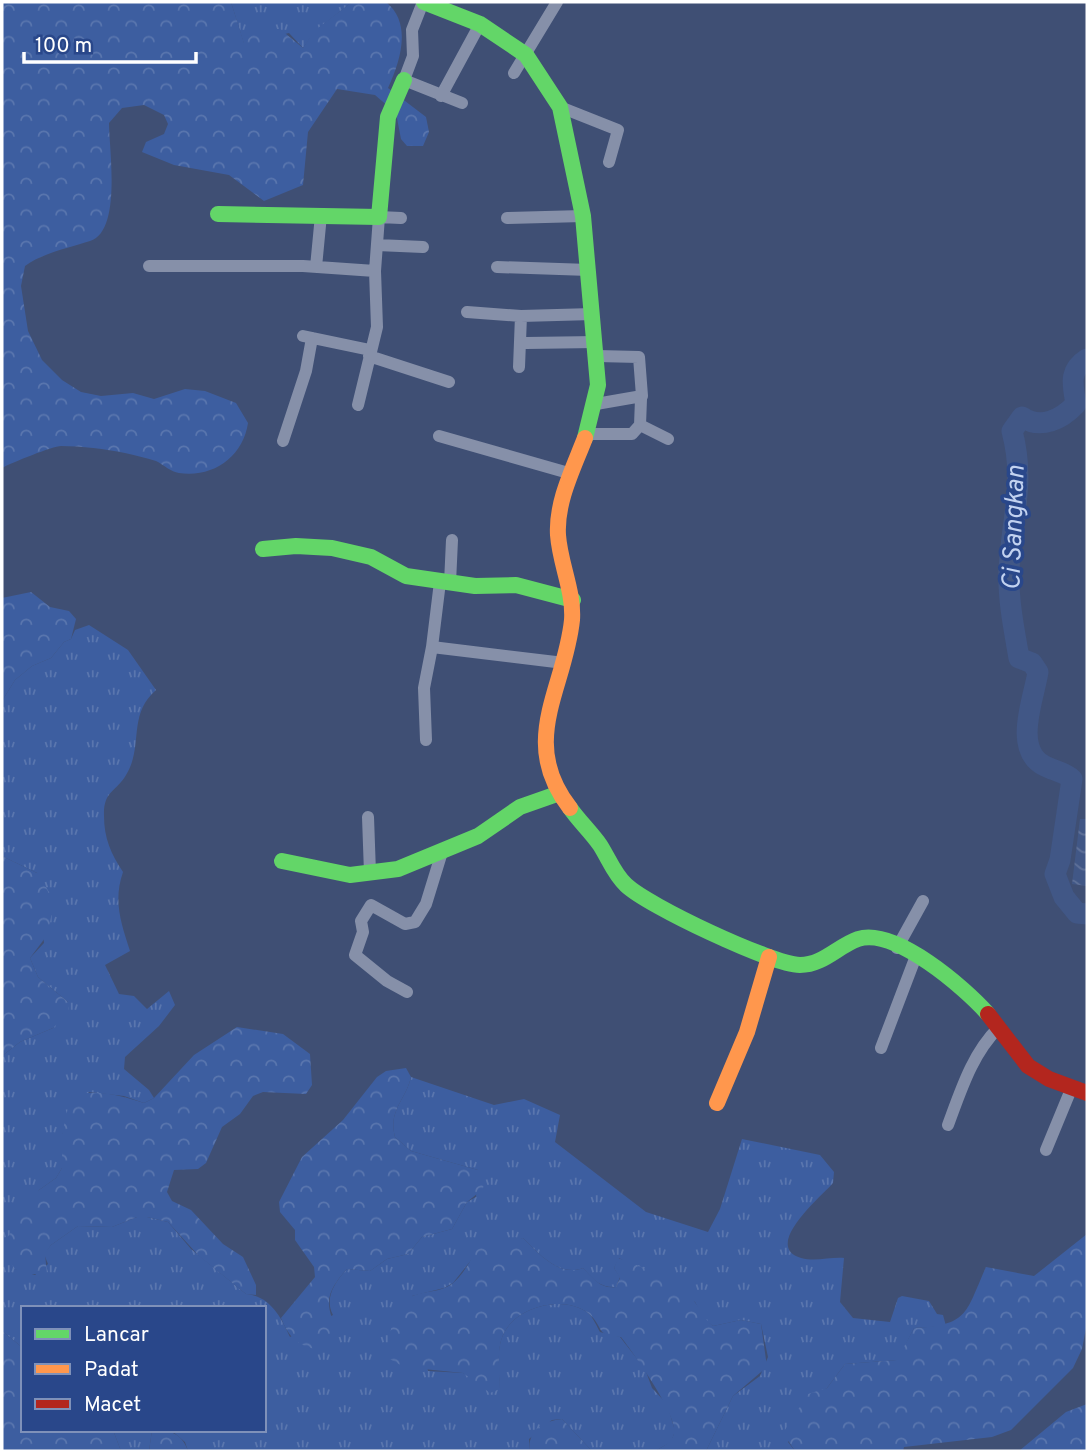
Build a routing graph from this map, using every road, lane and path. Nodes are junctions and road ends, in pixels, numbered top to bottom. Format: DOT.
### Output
graph roads {
  1 [pos="424,2"];
  2 [pos="557,2"];
  3 [pos="480,24"];
  4 [pos="526,55"];
  5 [pos="514,73"];
  6 [pos="404,80"];
  7 [pos="441,96"];
  8 [pos="462,103"];
  9 [pos="559,107"];
  10 [pos="610,162"];
  11 [pos="218,214"];
  12 [pos="321,215"];
  13 [pos="583,216"];
  14 [pos="379,217"];
  15 [pos="401,218"];
  16 [pos="507,218"];
  17 [pos="377,245"];
  18 [pos="422,247"];
  19 [pos="149,266"];
  20 [pos="316,267"];
  21 [pos="497,267"];
  22 [pos="589,270"];
  23 [pos="375,271"];
  24 [pos="467,312"];
  25 [pos="593,314"];
  26 [pos="521,316"];
  27 [pos="526,343"];
  28 [pos="596,349"];
  29 [pos="370,353"];
  30 [pos="519,367"];
  31 [pos="449,382"];
  32 [pos="640,399"];
  33 [pos="596,404"];
  34 [pos="358,405"];
  35 [pos="640,425"];
  36 [pos="586,434"];
  37 [pos="439,436"];
  38 [pos="668,439"];
  39 [pos="284,441"];
  40 [pos="572,474"];
  41 [pos="452,540"];
  42 [pos="263,549"];
  43 [pos="445,583"];
  44 [pos="573,600"];
  45 [pos="432,647"];
  46 [pos="564,663"];
  47 [pos="426,740"];
  48 [pos="557,794"];
  49 [pos="368,817"];
  50 [pos="442,852"];
  51 [pos="282,861"];
  52 [pos="370,873"];
  53 [pos="923,901"];
  54 [pos="897,947"];
  55 [pos="916,956"];
  56 [pos="769,957"];
  57 [pos="407,992"];
  58 [pos="999,1027"];
  59 [pos="881,1048"];
  60 [pos="1080,1090"];
  61 [pos="717,1103"];
  62 [pos="948,1125"];
  63 [pos="1046,1150"];
  1 -- 3 [label="street"];
  1 -- 6 [label="street"];
  2 -- 4 [label="street"];
  3 -- 4 [label="street"];
  3 -- 7 [label="street"];
  4 -- 5 [label="street"];
  4 -- 9 [label="street"];
  6 -- 7 [label="street"];
  6 -- 14 [label="street"];
  7 -- 8 [label="street"];
  9 -- 10 [label="street"];
  9 -- 13 [label="street"];
  11 -- 12 [label="street"];
  12 -- 14 [label="street"];
  12 -- 20 [label="street"];
  13 -- 16 [label="street"];
  13 -- 22 [label="street"];
  14 -- 15 [label="street"];
  14 -- 17 [label="street"];
  17 -- 18 [label="street"];
  17 -- 23 [label="street"];
  19 -- 20 [label="street"];
  20 -- 23 [label="street"];
  21 -- 22 [label="street"];
  22 -- 25 [label="street"];
  23 -- 29 [label="street"];
  24 -- 26 [label="street"];
  25 -- 26 [label="street"];
  25 -- 28 [label="street"];
  26 -- 30 [label="street"];
  27 -- 28 [label="street"];
  28 -- 32 [label="street"];
  28 -- 33 [label="street"];
  29 -- 31 [label="street"];
  29 -- 34 [label="street"];
  29 -- 39 [label="street"];
  32 -- 33 [label="street"];
  32 -- 35 [label="street"];
  33 -- 36 [label="street"];
  35 -- 36 [label="street"];
  35 -- 38 [label="street"];
  36 -- 40 [label="street"];
  37 -- 40 [label="street"];
  40 -- 44 [label="street"];
  41 -- 43 [label="street"];
  42 -- 43 [label="street"];
  43 -- 44 [label="street"];
  43 -- 45 [label="street"];
  44 -- 46 [label="street"];
  45 -- 46 [label="street"];
  45 -- 47 [label="street"];
  46 -- 48 [label="street"];
  48 -- 50 [label="street"];
  48 -- 56 [label="street"];
  49 -- 52 [label="street"];
  50 -- 52 [label="street"];
  50 -- 57 [label="street"];
  51 -- 52 [label="street"];
  53 -- 54 [label="street"];
  54 -- 55 [label="street"];
  54 -- 56 [label="street"];
  55 -- 58 [label="street"];
  55 -- 59 [label="street"];
  56 -- 61 [label="street"];
  58 -- 60 [label="street"];
  58 -- 62 [label="street"];
  60 -- 63 [label="street"];
}
